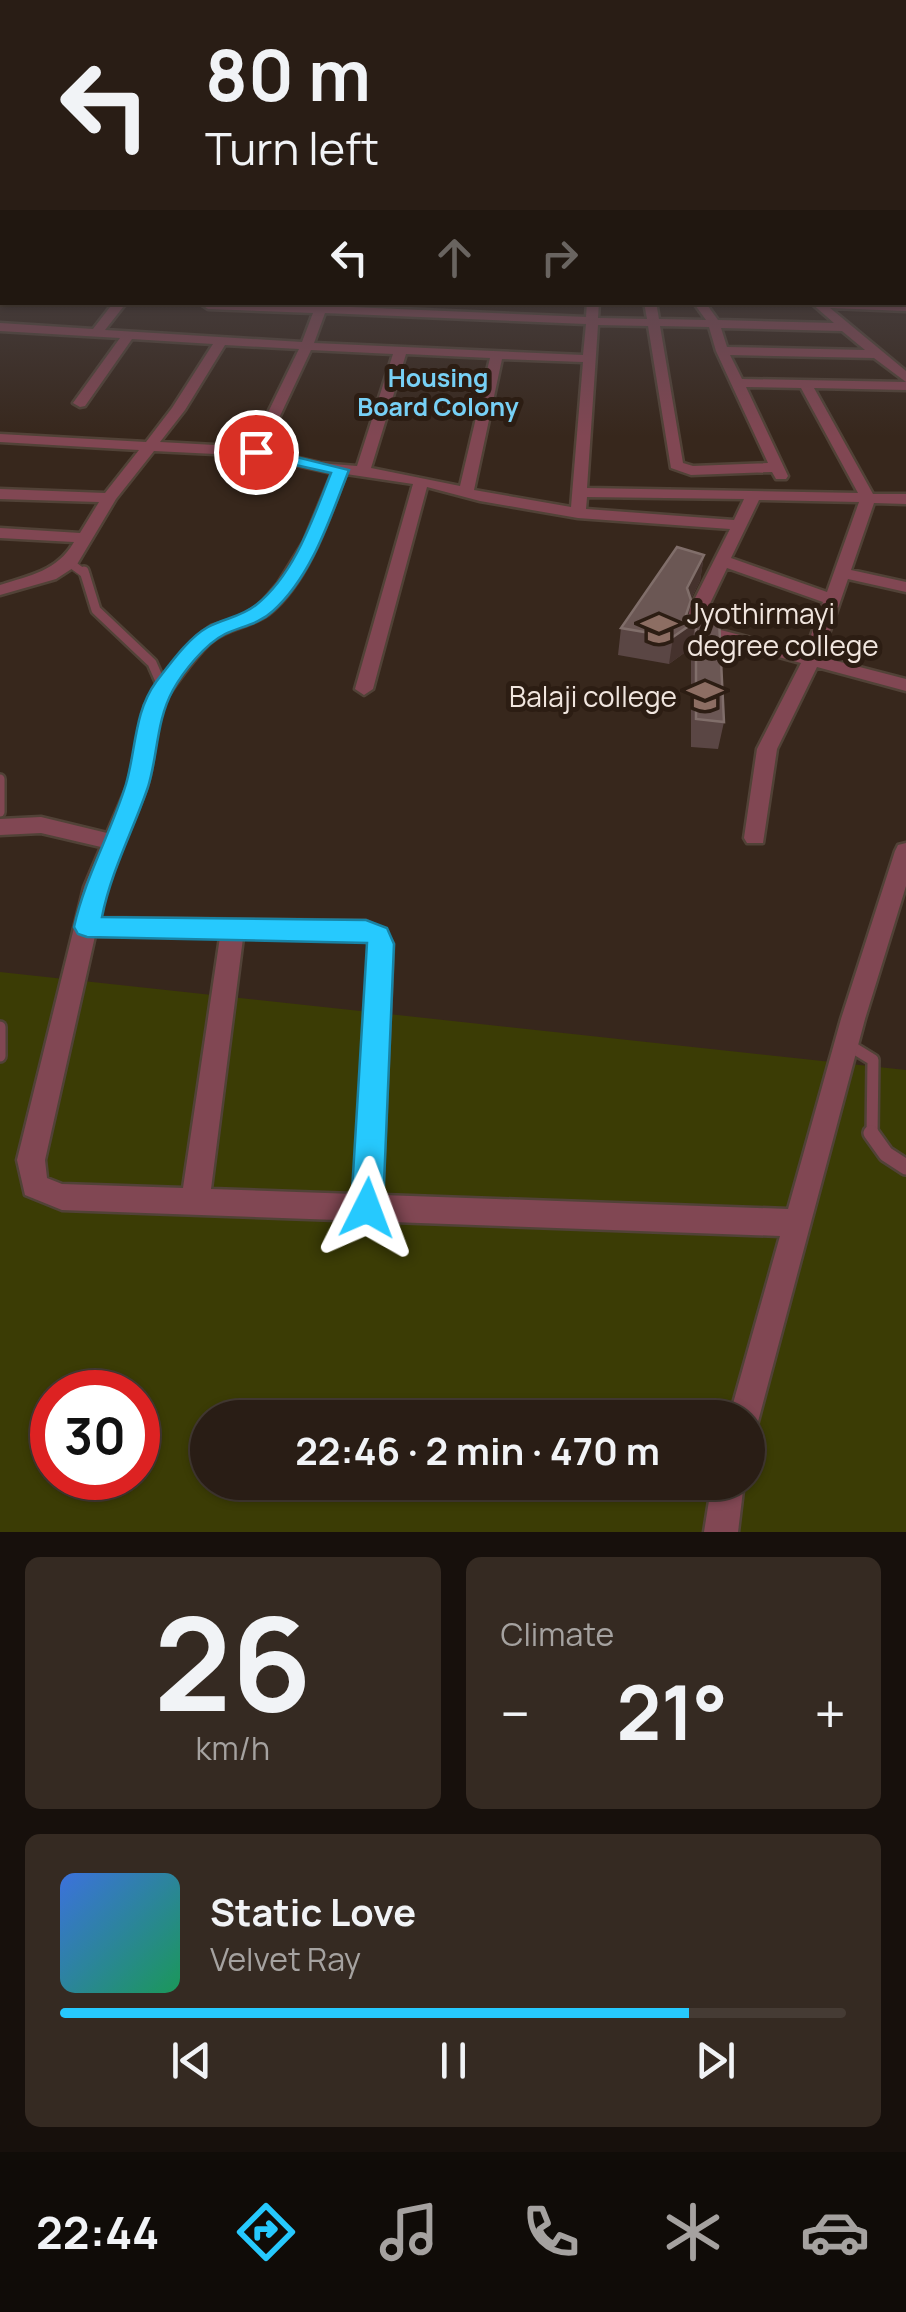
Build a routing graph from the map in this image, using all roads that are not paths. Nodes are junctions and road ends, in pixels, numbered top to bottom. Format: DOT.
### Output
graph roads {
  1 [pos="118,305"];
  2 [pos="208,305"];
  3 [pos="247,305"];
  4 [pos="593,305"];
  5 [pos="651,305"];
  6 [pos="701,305"];
  7 [pos="818,305"];
  8 [pos="847,305"];
  9 [pos="322,307"];
  10 [pos="906,307"];
  11 [pos="385,308"];
  12 [pos="592,321"];
  13 [pos="654,323"];
  14 [pos="714,323"];
  15 [pos="0,326"];
  16 [pos="848,327"];
  17 [pos="96,333"];
  18 [pos="129,335"];
  19 [pos="187,338"];
  20 [pos="221,341"];
  21 [pos="307,346"];
  22 [pos="401,350"];
  23 [pos="722,351"];
  24 [pos="496,354"];
  25 [pos="880,354"];
  26 [pos="591,359"];
  27 [pos="906,382"];
  28 [pos="738,384"];
  29 [pos="806,384"];
  30 [pos="80,403"];
  31 [pos="0,438"];
  32 [pos="152,444"];
  33 [pos="256,452"];
  34 [pos="777,467"];
  35 [pos="352,470"];
  36 [pos="420,481"];
  37 [pos="466,492"];
  38 [pos="580,492"];
  39 [pos="0,494"];
  40 [pos="754,496"];
  41 [pos="789,496"];
  42 [pos="110,498"];
  43 [pos="868,498"];
  44 [pos="906,499"];
  45 [pos="578,513"];
  46 [pos="741,526"];
  47 [pos="0,534"];
  48 [pos="86,538"];
  49 [pos="721,560"];
  50 [pos="70,563"];
  51 [pos="844,573"];
  52 [pos="906,587"];
  53 [pos="0,590"];
  54 [pos="834,600"];
  55 [pos="812,658"];
  56 [pos="906,684"];
  57 [pos="163,688"];
  58 [pos="364,689"];
  59 [pos="0,779"];
  60 [pos="0,812"];
  61 [pos="0,827"];
  62 [pos="755,838"];
  63 [pos="114,842"];
  64 [pos="905,856"];
  65 [pos="87,927"];
  66 [pos="233,928"];
  67 [pos="0,1027"];
  68 [pos="846,1044"];
  69 [pos="0,1056"];
  70 [pos="906,1167"];
  71 [pos="195,1203"];
  72 [pos="367,1208"];
  73 [pos="798,1223"];
  74 [pos="750,1400"];
  75 [pos="725,1500"];
  76 [pos="721,1532"];
  1 -- 17 [label="street"];
  2 -- 19 [label="street"];
  3 -- 9 [label="street"];
  4 -- 12 [label="street"];
  5 -- 13 [label="street"];
  6 -- 14 [label="street"];
  7 -- 16 [label="street"];
  8 -- 10 [label="street"];
  9 -- 11 [label="street"];
  9 -- 21 [label="street"];
  11 -- 12 [label="street"];
  12 -- 13 [label="street"];
  12 -- 26 [label="street"];
  13 -- 14 [label="street"];
  13 -- 34 [label="street"];
  14 -- 16 [label="street"];
  14 -- 23 [label="street"];
  15 -- 17 [label="street"];
  16 -- 25 [label="street"];
  17 -- 18 [label="street"];
  18 -- 19 [label="street"];
  18 -- 30 [label="street"];
  19 -- 20 [label="street"];
  20 -- 21 [label="street"];
  20 -- 32 [label="street"];
  21 -- 22 [label="street"];
  21 -- 33 [label="street"];
  22 -- 24 [label="street"];
  22 -- 35 [label="street"];
  23 -- 25 [label="street"];
  23 -- 28 [label="street"];
  24 -- 26 [label="street"];
  24 -- 37 [label="street"];
  25 -- 27 [label="street"];
  26 -- 38 [label="street"];
  27 -- 29 [label="street"];
  28 -- 29 [label="street"];
  28 -- 34 [label="street"];
  29 -- 43 [label="street"];
  31 -- 32 [label="street"];
  32 -- 33 [label="street"];
  32 -- 42 [label="street"];
  33 -- 35 [label="street"];
  34 -- 41 [label="street"];
  35 -- 36 [label="street"];
  35 -- 57 [label="street"];
  36 -- 37 [label="street"];
  36 -- 58 [label="street"];
  37 -- 45 [label="street"];
  38 -- 40 [label="street"];
  38 -- 45 [label="street"];
  39 -- 42 [label="street"];
  40 -- 41 [label="street"];
  40 -- 46 [label="street"];
  41 -- 43 [label="street"];
  42 -- 48 [label="street"];
  43 -- 44 [label="street"];
  43 -- 51 [label="street"];
  45 -- 46 [label="street"];
  46 -- 49 [label="street"];
  47 -- 48 [label="street"];
  48 -- 50 [label="street"];
  49 -- 54 [label="street"];
  49 -- 55 [label="street"];
  50 -- 53 [label="street"];
  50 -- 57 [label="lane"];
  51 -- 52 [label="street"];
  51 -- 54 [label="street"];
  54 -- 55 [label="street"];
  55 -- 56 [label="street"];
  55 -- 62 [label="street"];
  57 -- 63 [label="street"];
  59 -- 60 [label="lane"];
  61 -- 63 [label="street"];
  63 -- 65 [label="street"];
  64 -- 68 [label="street"];
  65 -- 66 [label="street"];
  65 -- 71 [label="street"];
  66 -- 71 [label="street"];
  66 -- 72 [label="street"];
  67 -- 69 [label="lane"];
  68 -- 70 [label="lane"];
  68 -- 73 [label="street"];
  71 -- 72 [label="street"];
  72 -- 73 [label="street"];
  73 -- 74 [label="street"];
  75 -- 76 [label="street"];
}
